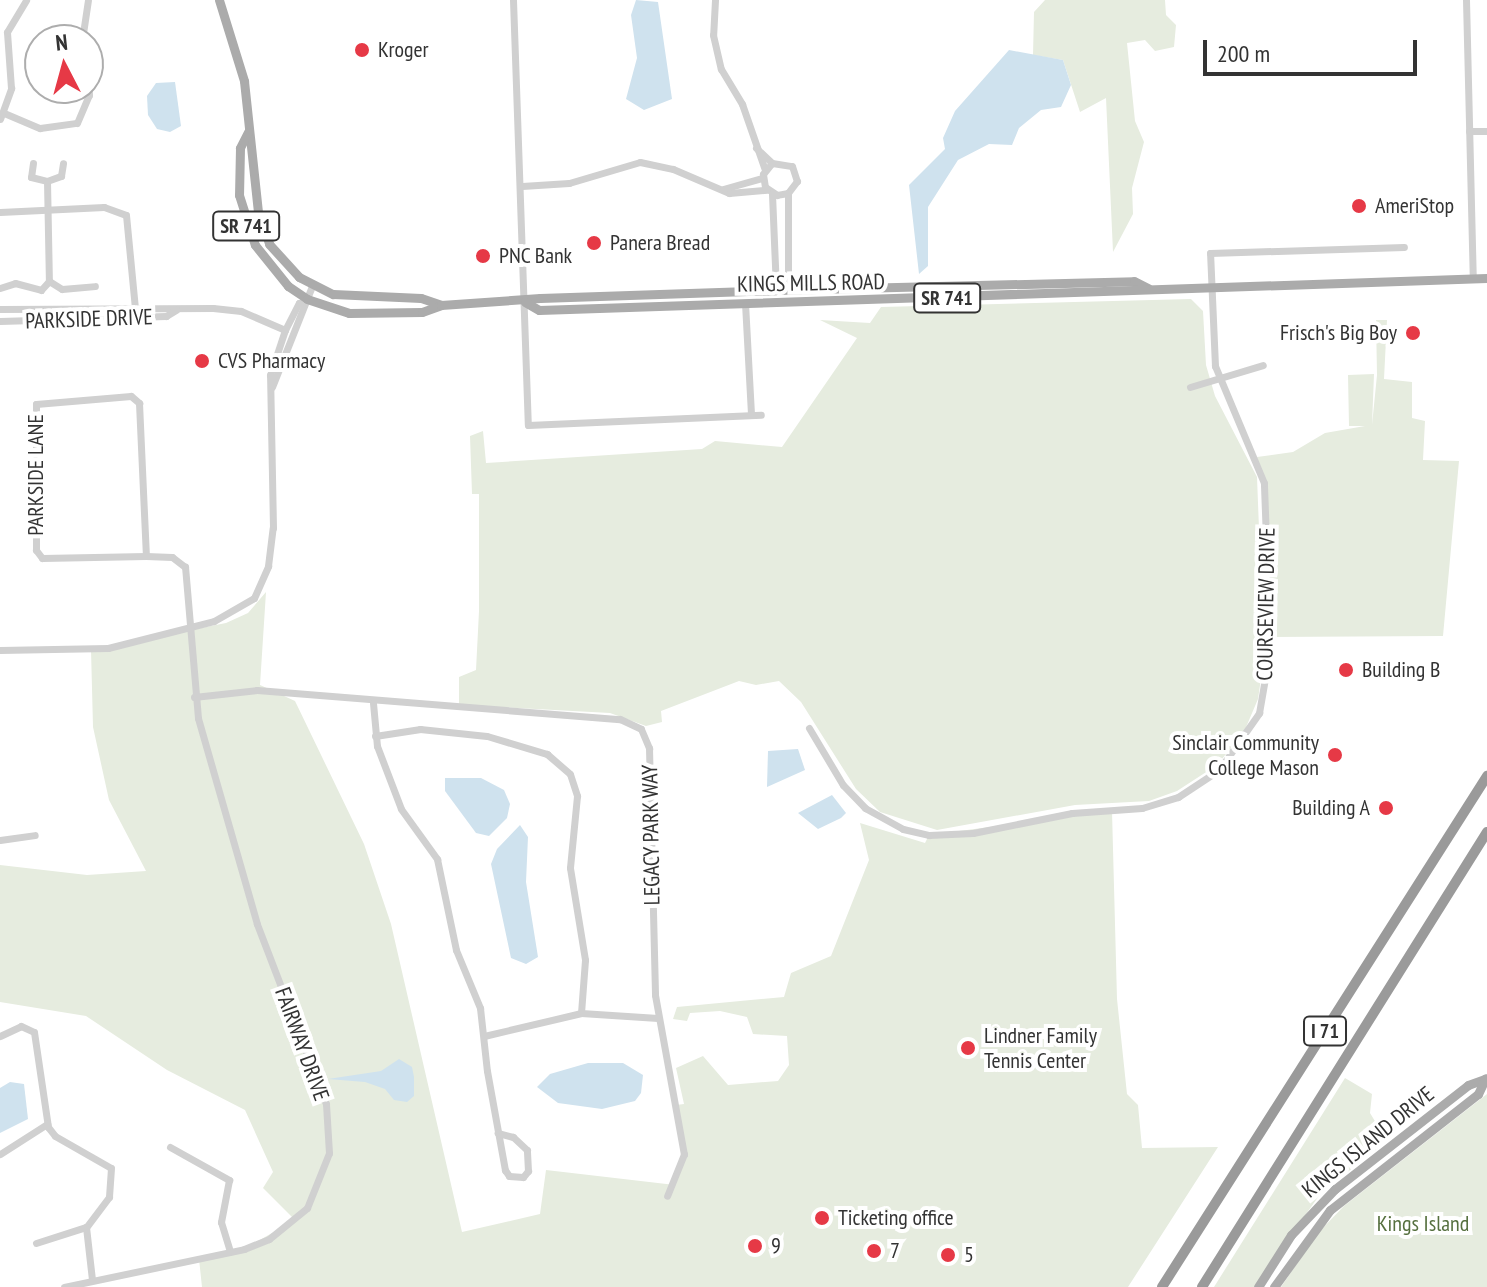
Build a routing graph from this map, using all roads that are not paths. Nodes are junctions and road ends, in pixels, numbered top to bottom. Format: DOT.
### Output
graph roads {
  1 [pos="26,0"];
  2 [pos="88,0"];
  3 [pos="219,0"];
  4 [pos="513,0"];
  5 [pos="715,0"];
  6 [pos="1466,0"];
  7 [pos="84,24"];
  8 [pos="85,104"];
  9 [pos="2,116"];
  10 [pos="1469,131"];
  11 [pos="1487,131"];
  12 [pos="248,132"];
  13 [pos="754,146"];
  14 [pos="33,163"];
  15 [pos="63,163"];
  16 [pos="772,163"];
  17 [pos="764,174"];
  18 [pos="47,181"];
  19 [pos="522,186"];
  20 [pos="718,189"];
  21 [pos="770,192"];
  22 [pos="788,193"];
  23 [pos="47,210"];
  24 [pos="0,212"];
  25 [pos="1404,247"];
  26 [pos="1487,278"];
  27 [pos="1473,279"];
  28 [pos="49,281"];
  29 [pos="95,286"];
  30 [pos="312,286"];
  31 [pos="1211,286"];
  32 [pos="0,288"];
  33 [pos="1148,288"];
  34 [pos="776,290"];
  35 [pos="788,290"];
  36 [pos="306,300"];
  37 [pos="525,302"];
  38 [pos="745,303"];
  39 [pos="441,305"];
  40 [pos="136,306"];
  41 [pos="0,309"];
  42 [pos="176,310"];
  43 [pos="136,318"];
  44 [pos="0,321"];
  45 [pos="285,330"];
  46 [pos="1263,365"];
  47 [pos="1218,379"];
  48 [pos="272,387"];
  49 [pos="1190,387"];
  50 [pos="751,415"];
  51 [pos="761,415"];
  52 [pos="146,556"];
  53 [pos="190,628"];
  54 [pos="0,650"];
  55 [pos="194,697"];
  56 [pos="373,703"];
  57 [pos="809,728"];
  58 [pos="375,736"];
  59 [pos="1487,776"];
  60 [pos="1487,832"];
  61 [pos="35,835"];
  62 [pos="0,840"];
  63 [pos="581,1013"];
  64 [pos="658,1018"];
  65 [pos="0,1036"];
  66 [pos="484,1036"];
  67 [pos="1486,1079"];
  68 [pos="47,1124"];
  69 [pos="498,1133"];
  70 [pos="170,1147"];
  71 [pos="0,1154"];
  72 [pos="667,1196"];
  73 [pos="86,1227"];
  74 [pos="36,1243"];
  75 [pos="230,1252"];
  76 [pos="92,1280"];
  77 [pos="64,1287"];
  78 [pos="1162,1287"];
  79 [pos="1202,1287"];
  80 [pos="1258,1287"];
  81 [pos="1274,1287"];
  1 -- 9 [label="street"];
  2 -- 7 [label="street"];
  3 -- 12 [label="main road, SR 741"];
  4 -- 19 [label="street"];
  5 -- 13 [label="street"];
  6 -- 10 [label="street"];
  8 -- 9 [label="street"];
  10 -- 11 [label="street"];
  10 -- 27 [label="street"];
  12 -- 30 [label="main road, SR 741"];
  12 -- 36 [label="main road, SR 741"];
  13 -- 16 [label="street"];
  13 -- 17 [label="street"];
  14 -- 18 [label="street"];
  15 -- 18 [label="street"];
  16 -- 17 [label="street"];
  16 -- 22 [label="street"];
  17 -- 20 [label="street"];
  17 -- 21 [label="street"];
  18 -- 23 [label="street"];
  19 -- 20 [label="street"];
  19 -- 37 [label="street"];
  20 -- 21 [label="street"];
  21 -- 22 [label="street"];
  21 -- 34 [label="street"];
  22 -- 35 [label="street"];
  23 -- 24 [label="street"];
  23 -- 28 [label="street"];
  23 -- 40 [label="street"];
  25 -- 31 [label="street, COURSEVIEW DRIVE"];
  26 -- 27 [label="main road, KINGS MILLS ROAD / SR 741"];
  27 -- 31 [label="main road, KINGS MILLS ROAD / SR 741"];
  28 -- 29 [label="street"];
  28 -- 32 [label="street"];
  30 -- 36 [label="street"];
  30 -- 39 [label="main road, KINGS MILLS ROAD / SR 741"];
  31 -- 33 [label="main road, KINGS MILLS ROAD / SR 741"];
  31 -- 47 [label="street, COURSEVIEW DRIVE"];
  33 -- 35 [label="main road, KINGS MILLS ROAD / SR 741"];
  33 -- 38 [label="main road, KINGS MILLS ROAD / SR 741"];
  34 -- 35 [label="main road, KINGS MILLS ROAD / SR 741"];
  34 -- 37 [label="main road, KINGS MILLS ROAD / SR 741"];
  36 -- 39 [label="main road, KINGS MILLS ROAD / SR 741"];
  36 -- 45 [label="street"];
  36 -- 48 [label="street"];
  37 -- 38 [label="main road, KINGS MILLS ROAD / SR 741"];
  37 -- 39 [label="main road, KINGS MILLS ROAD / SR 741"];
  37 -- 50 [label="street"];
  38 -- 50 [label="street"];
  40 -- 41 [label="street, PARKSIDE DRIVE"];
  40 -- 42 [label="street, PARKSIDE DRIVE"];
  40 -- 43 [label="street"];
  42 -- 43 [label="street, PARKSIDE DRIVE"];
  42 -- 45 [label="street, PARKSIDE DRIVE"];
  43 -- 44 [label="street, PARKSIDE DRIVE"];
  45 -- 48 [label="street"];
  46 -- 47 [label="street"];
  47 -- 49 [label="street"];
  47 -- 57 [label="street, COURSEVIEW DRIVE"];
  48 -- 53 [label="street"];
  50 -- 51 [label="street"];
  52 -- 52 [label="street, PARKSIDE LANE"];
  52 -- 53 [label="street, PARKSIDE LANE"];
  53 -- 54 [label="street"];
  53 -- 55 [label="street, FAIRWAY DRIVE"];
  55 -- 56 [label="street, LEGACY PARK WAY"];
  55 -- 75 [label="street, FAIRWAY DRIVE"];
  56 -- 58 [label="street"];
  56 -- 64 [label="street, LEGACY PARK WAY"];
  58 -- 63 [label="street"];
  58 -- 66 [label="street"];
  59 -- 78 [label="highway, I 71"];
  60 -- 79 [label="highway, I 71"];
  61 -- 62 [label="street"];
  63 -- 64 [label="street"];
  63 -- 66 [label="street"];
  64 -- 72 [label="street, LEGACY PARK WAY"];
  65 -- 68 [label="street"];
  66 -- 69 [label="street"];
  67 -- 80 [label="main road, KINGS ISLAND DRIVE"];
  67 -- 81 [label="main road, KINGS ISLAND DRIVE"];
  68 -- 71 [label="street"];
  68 -- 73 [label="street"];
  69 -- 69 [label="street"];
  70 -- 75 [label="street"];
  73 -- 74 [label="street"];
  73 -- 76 [label="street"];
  75 -- 76 [label="street, FAIRWAY DRIVE"];
  76 -- 77 [label="street, FAIRWAY DRIVE"];
}
